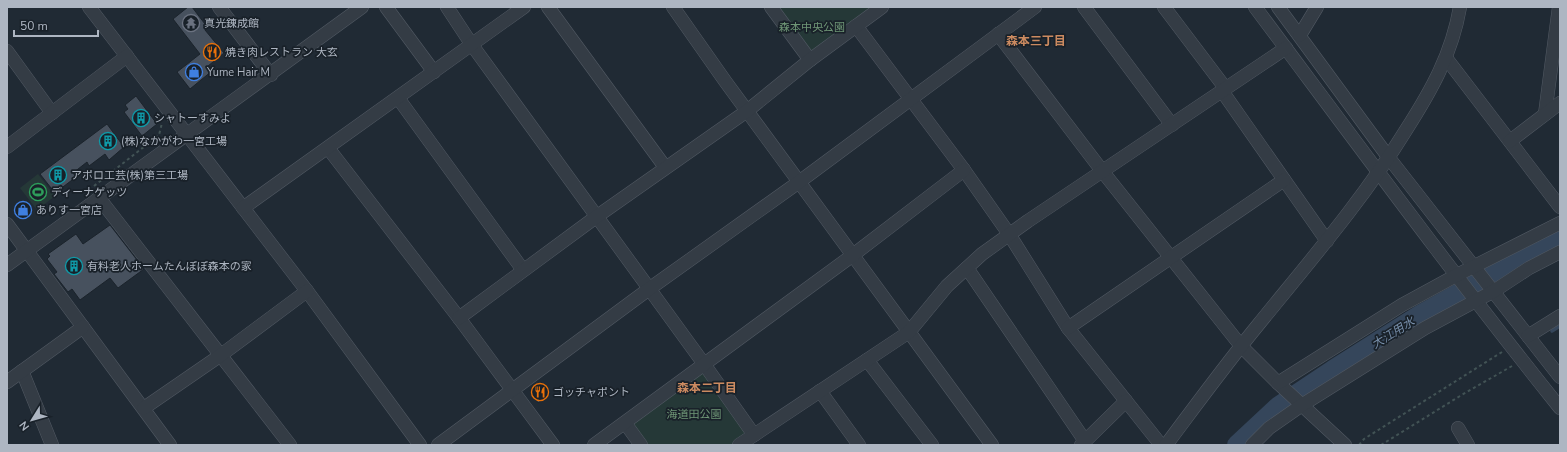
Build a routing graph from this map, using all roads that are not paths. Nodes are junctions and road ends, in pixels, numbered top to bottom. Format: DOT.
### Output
graph roads {
  1 [pos="89,7"];
  2 [pos="219,7"];
  3 [pos="362,7"];
  4 [pos="386,7"];
  5 [pos="447,7"];
  6 [pos="524,7"];
  7 [pos="548,7"];
  8 [pos="673,7"];
  9 [pos="771,7"];
  10 [pos="882,7"];
  11 [pos="1035,7"];
  12 [pos="1084,7"];
  13 [pos="1164,7"];
  14 [pos="1255,7"];
  15 [pos="1278,7"];
  16 [pos="1317,7"];
  17 [pos="1460,7"];
  18 [pos="1559,7"];
  19 [pos="856,26"];
  20 [pos="998,34"];
  21 [pos="1300,36"];
  22 [pos="472,45"];
  23 [pos="1286,48"];
  24 [pos="7,51"];
  25 [pos="127,56"];
  26 [pos="1446,58"];
  27 [pos="810,60"];
  28 [pos="434,72"];
  29 [pos="271,75"];
  30 [pos="1224,90"];
  31 [pos="398,98"];
  32 [pos="911,99"];
  33 [pos="1560,103"];
  34 [pos="747,111"];
  35 [pos="52,113"];
  36 [pos="1546,114"];
  37 [pos="1172,125"];
  38 [pos="186,134"];
  39 [pos="1510,141"];
  40 [pos="7,147"];
  41 [pos="328,148"];
  42 [pos="1389,158"];
  43 [pos="665,167"];
  44 [pos="964,170"];
  45 [pos="1103,172"];
  46 [pos="1378,173"];
  47 [pos="1284,180"];
  48 [pos="799,182"];
  49 [pos="95,193"];
  50 [pos="1560,207"];
  51 [pos="243,208"];
  52 [pos="596,217"];
  53 [pos="1560,223"];
  54 [pos="7,224"];
  55 [pos="1009,234"];
  56 [pos="1326,241"];
  57 [pos="27,251"];
  58 [pos="1560,252"];
  59 [pos="853,255"];
  60 [pos="1170,256"];
  61 [pos="7,265"];
  62 [pos="967,268"];
  63 [pos="1476,268"];
  64 [pos="523,270"];
  65 [pos="1458,277"];
  66 [pos="649,289"];
  67 [pos="1493,290"];
  68 [pos="307,291"];
  69 [pos="1475,300"];
  70 [pos="1560,316"];
  71 [pos="459,318"];
  72 [pos="83,326"];
  73 [pos="1068,328"];
  74 [pos="909,332"];
  75 [pos="1528,336"];
  76 [pos="1241,346"];
  77 [pos="221,355"];
  78 [pos="867,360"];
  79 [pos="704,364"];
  80 [pos="22,371"];
  81 [pos="1560,377"];
  82 [pos="7,382"];
  83 [pos="1280,386"];
  84 [pos="512,391"];
  85 [pos="820,391"];
  86 [pos="1126,401"];
  87 [pos="1301,404"];
  88 [pos="144,408"];
  89 [pos="1560,408"];
  90 [pos="625,423"];
  91 [pos="1458,428"];
  92 [pos="754,435"];
  93 [pos="1083,443"];
  94 [pos="167,444"];
  95 [pos="52,445"];
  96 [pos="290,445"];
  97 [pos="420,445"];
  98 [pos="438,445"];
  99 [pos="553,445"];
  100 [pos="594,445"];
  101 [pos="641,445"];
  102 [pos="739,445"];
  103 [pos="859,445"];
  104 [pos="932,445"];
  105 [pos="992,445"];
  106 [pos="1161,445"];
  107 [pos="1166,445"];
  108 [pos="1252,445"];
  109 [pos="1345,445"];
  110 [pos="1468,445"];
  1 -- 25 [label="street"];
  2 -- 29 [label="street"];
  3 -- 29 [label="street"];
  4 -- 28 [label="street"];
  5 -- 22 [label="street"];
  6 -- 22 [label="street"];
  7 -- 43 [label="street"];
  8 -- 34 [label="street"];
  9 -- 27 [label="street"];
  10 -- 19 [label="street"];
  11 -- 20 [label="street"];
  12 -- 37 [label="street"];
  13 -- 30 [label="street"];
  14 -- 23 [label="street"];
  15 -- 21 [label="street"];
  16 -- 21 [label="street"];
  17 -- 26 [label="street"];
  18 -- 36 [label="street"];
  19 -- 27 [label="street"];
  19 -- 32 [label="street"];
  20 -- 32 [label="street"];
  20 -- 45 [label="street"];
  21 -- 42 [label="street"];
  22 -- 28 [label="street"];
  22 -- 52 [label="street"];
  23 -- 30 [label="street"];
  23 -- 46 [label="street"];
  24 -- 35 [label="street"];
  25 -- 35 [label="street"];
  25 -- 38 [label="street"];
  26 -- 39 [label="street"];
  26 -- 42 [label="street"];
  27 -- 34 [label="street"];
  28 -- 31 [label="street"];
  29 -- 38 [label="street"];
  30 -- 37 [label="street"];
  30 -- 47 [label="street"];
  31 -- 41 [label="street"];
  31 -- 64 [label="street"];
  32 -- 44 [label="street"];
  32 -- 48 [label="street"];
  33 -- 36 [label="street"];
  34 -- 43 [label="street"];
  34 -- 48 [label="street"];
  35 -- 40 [label="street"];
  36 -- 39 [label="street"];
  37 -- 45 [label="street"];
  38 -- 49 [label="street"];
  38 -- 51 [label="street"];
  39 -- 50 [label="street"];
  41 -- 51 [label="street"];
  41 -- 71 [label="street"];
  42 -- 46 [label="street"];
  42 -- 63 [label="street"];
  43 -- 52 [label="street"];
  44 -- 55 [label="street"];
  44 -- 59 [label="street"];
  45 -- 55 [label="street"];
  45 -- 60 [label="street"];
  46 -- 56 [label="street"];
  46 -- 65 [label="street"];
  47 -- 56 [label="street"];
  47 -- 60 [label="street"];
  48 -- 59 [label="street"];
  48 -- 66 [label="street"];
  49 -- 57 [label="street"];
  49 -- 77 [label="street"];
  51 -- 68 [label="street"];
  52 -- 64 [label="street"];
  52 -- 66 [label="street"];
  53 -- 63 [label="street"];
  54 -- 57 [label="street"];
  55 -- 62 [label="street"];
  55 -- 73 [label="street"];
  56 -- 76 [label="street"];
  57 -- 61 [label="street"];
  57 -- 72 [label="street"];
  58 -- 67 [label="street"];
  59 -- 74 [label="street"];
  59 -- 79 [label="street"];
  60 -- 73 [label="street"];
  60 -- 76 [label="street"];
  62 -- 74 [label="street"];
  62 -- 93 [label="street"];
  63 -- 65 [label="street"];
  63 -- 67 [label="street"];
  64 -- 71 [label="street"];
  65 -- 69 [label="street"];
  65 -- 83 [label="street"];
  66 -- 79 [label="street"];
  66 -- 84 [label="street"];
  67 -- 69 [label="street"];
  67 -- 75 [label="street"];
  68 -- 77 [label="street"];
  68 -- 97 [label="street"];
  69 -- 87 [label="street"];
  69 -- 89 [label="street"];
  70 -- 75 [label="street"];
  71 -- 84 [label="street"];
  72 -- 80 [label="street"];
  72 -- 88 [label="street"];
  73 -- 86 [label="street"];
  74 -- 78 [label="street"];
  74 -- 105 [label="street"];
  75 -- 81 [label="street"];
  76 -- 83 [label="street"];
  76 -- 107 [label="street"];
  77 -- 88 [label="street"];
  77 -- 96 [label="street"];
  78 -- 85 [label="street"];
  78 -- 104 [label="street"];
  79 -- 90 [label="street"];
  79 -- 92 [label="street"];
  80 -- 82 [label="street"];
  80 -- 95 [label="street"];
  83 -- 87 [label="street"];
  84 -- 98 [label="street"];
  84 -- 99 [label="street"];
  85 -- 92 [label="street"];
  85 -- 103 [label="street"];
  86 -- 93 [label="street"];
  86 -- 106 [label="street"];
  87 -- 108 [label="street"];
  87 -- 109 [label="street"];
  88 -- 94 [label="street"];
  90 -- 100 [label="street"];
  90 -- 101 [label="street"];
  91 -- 110 [label="street"];
  92 -- 102 [label="street"];
}
